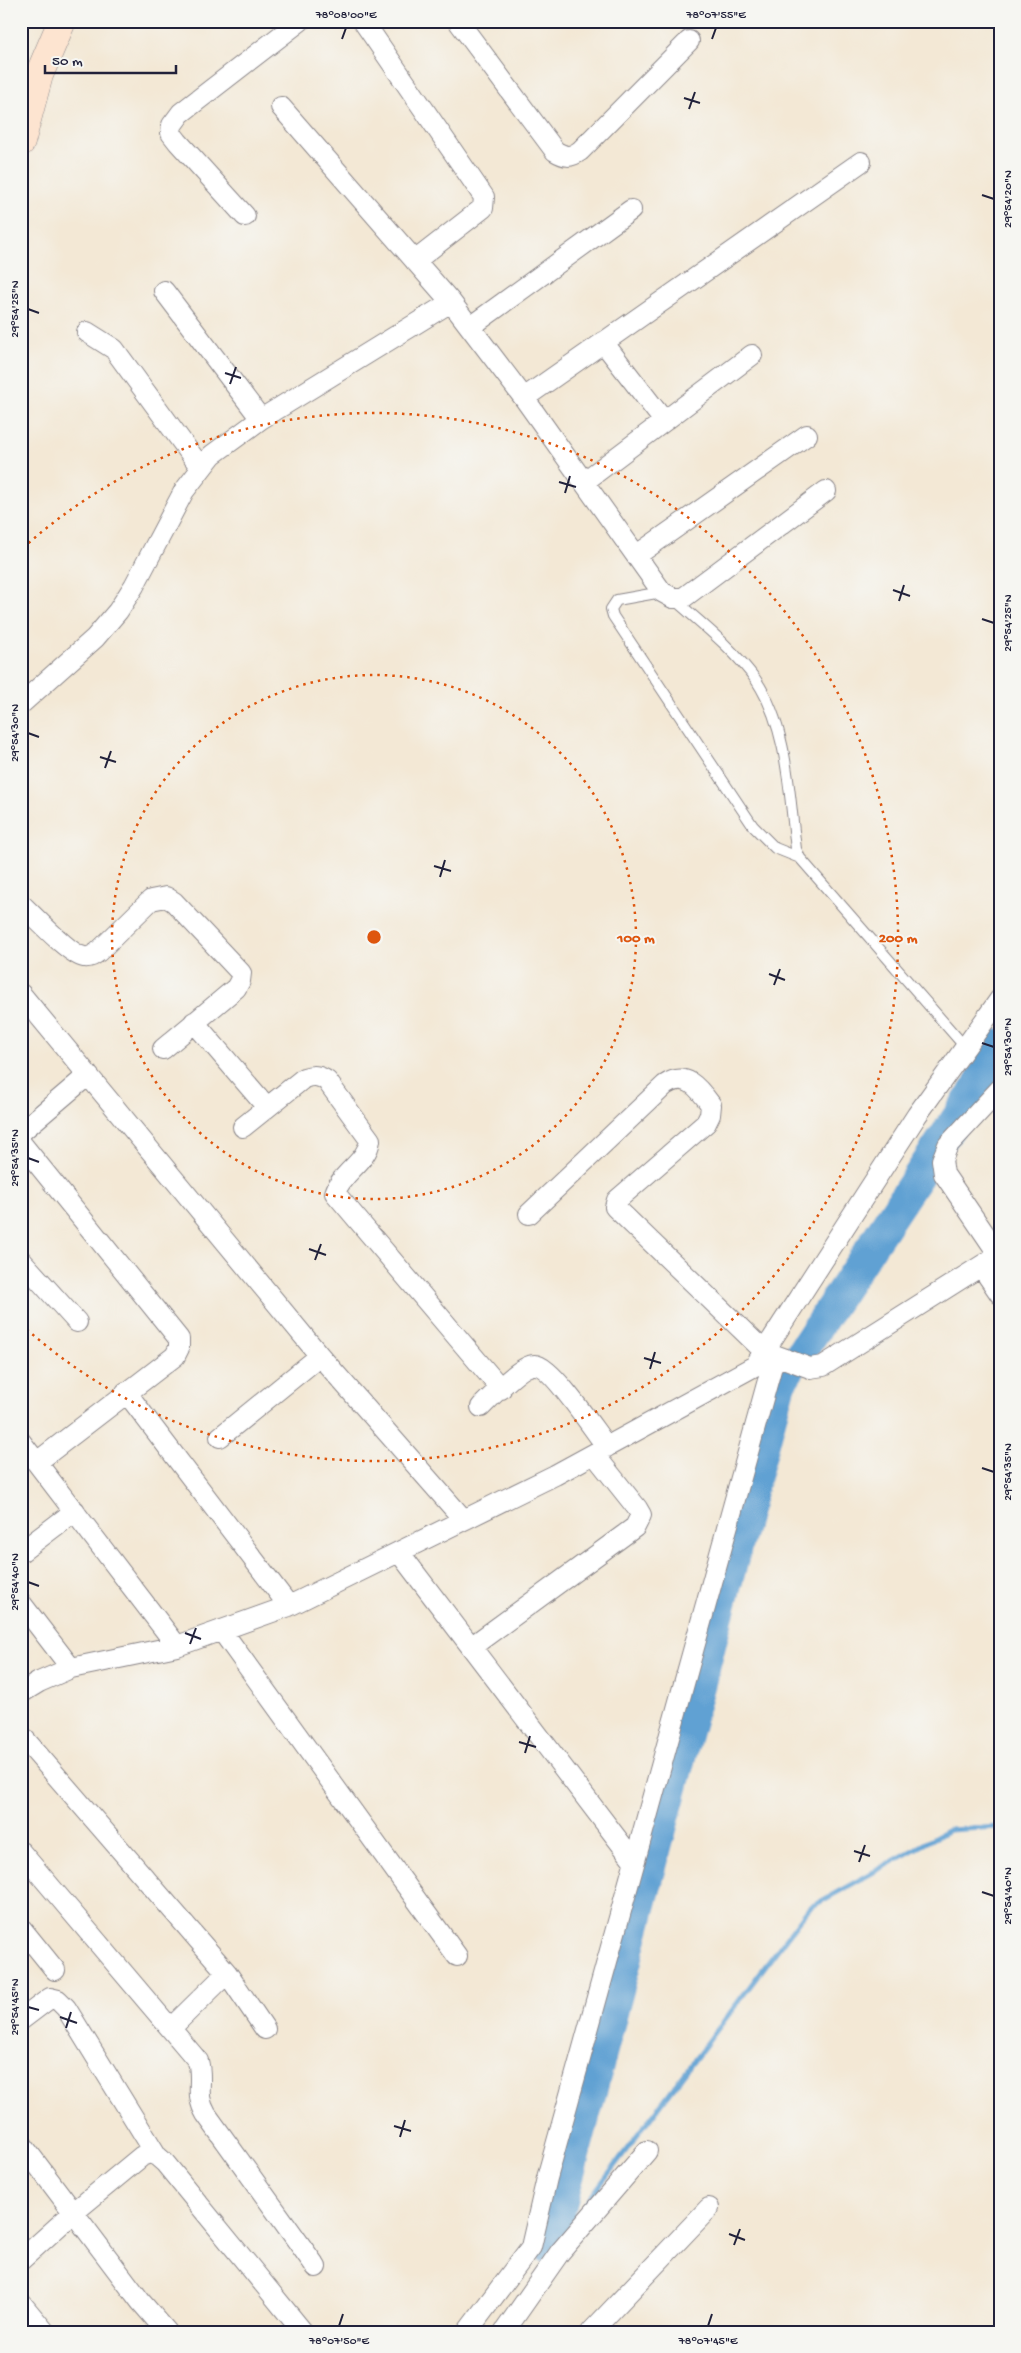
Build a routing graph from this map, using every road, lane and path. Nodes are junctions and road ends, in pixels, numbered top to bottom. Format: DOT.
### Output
graph roads {
  1 [pos="62,21"];
  2 [pos="300,21"];
  3 [pos="363,21"];
  4 [pos="458,21"];
  5 [pos="689,41"];
  6 [pos="281,106"];
  7 [pos="21,142"];
  8 [pos="861,162"];
  9 [pos="632,210"];
  10 [pos="245,216"];
  11 [pos="415,261"];
  12 [pos="164,291"];
  13 [pos="451,302"];
  14 [pos="470,327"];
  15 [pos="87,332"];
  16 [pos="604,342"];
  17 [pos="752,356"];
  18 [pos="524,398"];
  19 [pos="261,419"];
  20 [pos="664,421"];
  21 [pos="807,435"];
  22 [pos="201,468"];
  23 [pos="585,481"];
  24 [pos="826,491"];
  25 [pos="637,555"];
  26 [pos="668,595"];
  27 [pos="21,704"];
  28 [pos="800,858"];
  29 [pos="21,904"];
  30 [pos="21,994"];
  31 [pos="1000,999"];
  32 [pos="194,1022"];
  33 [pos="966,1048"];
  34 [pos="163,1049"];
  35 [pos="88,1075"];
  36 [pos="1000,1089"];
  37 [pos="266,1106"];
  38 [pos="243,1127"];
  39 [pos="21,1132"];
  40 [pos="21,1143"];
  41 [pos="528,1214"];
  42 [pos="999,1255"];
  43 [pos="21,1260"];
  44 [pos="981,1266"];
  45 [pos="1000,1294"];
  46 [pos="77,1322"];
  47 [pos="320,1356"];
  48 [pos="776,1359"];
  49 [pos="501,1389"];
  50 [pos="126,1392"];
  51 [pos="481,1407"];
  52 [pos="220,1437"];
  53 [pos="21,1442"];
  54 [pos="600,1450"];
  55 [pos="37,1462"];
  56 [pos="75,1512"];
  57 [pos="464,1520"];
  58 [pos="21,1552"];
  59 [pos="399,1552"];
  60 [pos="21,1603"];
  61 [pos="289,1606"];
  62 [pos="222,1631"];
  63 [pos="177,1646"];
  64 [pos="471,1648"];
  65 [pos="71,1668"];
  66 [pos="21,1693"];
  67 [pos="21,1735"];
  68 [pos="21,1852"];
  69 [pos="634,1861"];
  70 [pos="21,1928"];
  71 [pos="456,1956"];
  72 [pos="55,1970"];
  73 [pos="227,1973"];
  74 [pos="21,2020"];
  75 [pos="171,2028"];
  76 [pos="265,2029"];
  77 [pos="21,2142"];
  78 [pos="647,2151"];
  79 [pos="157,2156"];
  80 [pos="709,2208"];
  81 [pos="73,2213"];
  82 [pos="21,2260"];
  83 [pos="316,2267"];
  84 [pos="21,2303"];
  85 [pos="38,2330"];
  86 [pos="167,2332"];
  87 [pos="302,2332"];
  88 [pos="467,2332"];
  89 [pos="504,2332"];
  90 [pos="591,2332"];
  1 -- 7 [label="main road"];
  2 -- 10 [label="street"];
  3 -- 11 [label="street"];
  4 -- 5 [label="street"];
  6 -- 11 [label="street"];
  8 -- 16 [label="street"];
  9 -- 14 [label="street"];
  11 -- 13 [label="street"];
  12 -- 19 [label="street"];
  13 -- 14 [label="street"];
  13 -- 19 [label="street"];
  14 -- 18 [label="street"];
  15 -- 22 [label="street"];
  16 -- 18 [label="street"];
  16 -- 20 [label="street"];
  17 -- 20 [label="street"];
  18 -- 23 [label="street"];
  19 -- 22 [label="street"];
  20 -- 23 [label="street"];
  21 -- 25 [label="street"];
  22 -- 27 [label="street"];
  23 -- 25 [label="street"];
  24 -- 26 [label="street"];
  25 -- 26 [label="street"];
  26 -- 28 [label="lane"];
  26 -- 28 [label="lane"];
  28 -- 33 [label="lane"];
  29 -- 32 [label="street"];
  30 -- 35 [label="street"];
  31 -- 33 [label="street"];
  32 -- 34 [label="street"];
  32 -- 37 [label="street"];
  33 -- 48 [label="street"];
  35 -- 39 [label="street"];
  35 -- 47 [label="street"];
  36 -- 42 [label="street"];
  37 -- 38 [label="street"];
  37 -- 49 [label="street"];
  40 -- 50 [label="street"];
  41 -- 48 [label="street"];
  42 -- 44 [label="street"];
  43 -- 46 [label="street"];
  44 -- 45 [label="street"];
  44 -- 48 [label="street"];
  47 -- 52 [label="street"];
  47 -- 57 [label="street"];
  48 -- 54 [label="street"];
  48 -- 69 [label="street"];
  49 -- 51 [label="street"];
  49 -- 54 [label="street"];
  50 -- 55 [label="street"];
  50 -- 61 [label="street"];
  53 -- 55 [label="street"];
  54 -- 57 [label="street"];
  54 -- 64 [label="street"];
  55 -- 56 [label="street"];
  56 -- 58 [label="street"];
  56 -- 63 [label="street"];
  57 -- 59 [label="street"];
  59 -- 61 [label="street"];
  59 -- 64 [label="street"];
  60 -- 65 [label="street"];
  61 -- 62 [label="street"];
  62 -- 63 [label="street"];
  62 -- 71 [label="street"];
  63 -- 65 [label="street"];
  64 -- 69 [label="street"];
  65 -- 66 [label="street"];
  67 -- 73 [label="street"];
  68 -- 75 [label="street"];
  69 -- 88 [label="street"];
  70 -- 72 [label="street"];
  73 -- 75 [label="street"];
  73 -- 76 [label="street"];
  74 -- 79 [label="street"];
  75 -- 83 [label="street"];
  77 -- 81 [label="street"];
  78 -- 89 [label="street"];
  79 -- 81 [label="street"];
  79 -- 87 [label="street"];
  80 -- 90 [label="street"];
  81 -- 82 [label="street"];
  81 -- 86 [label="street"];
  84 -- 85 [label="street"];
}
